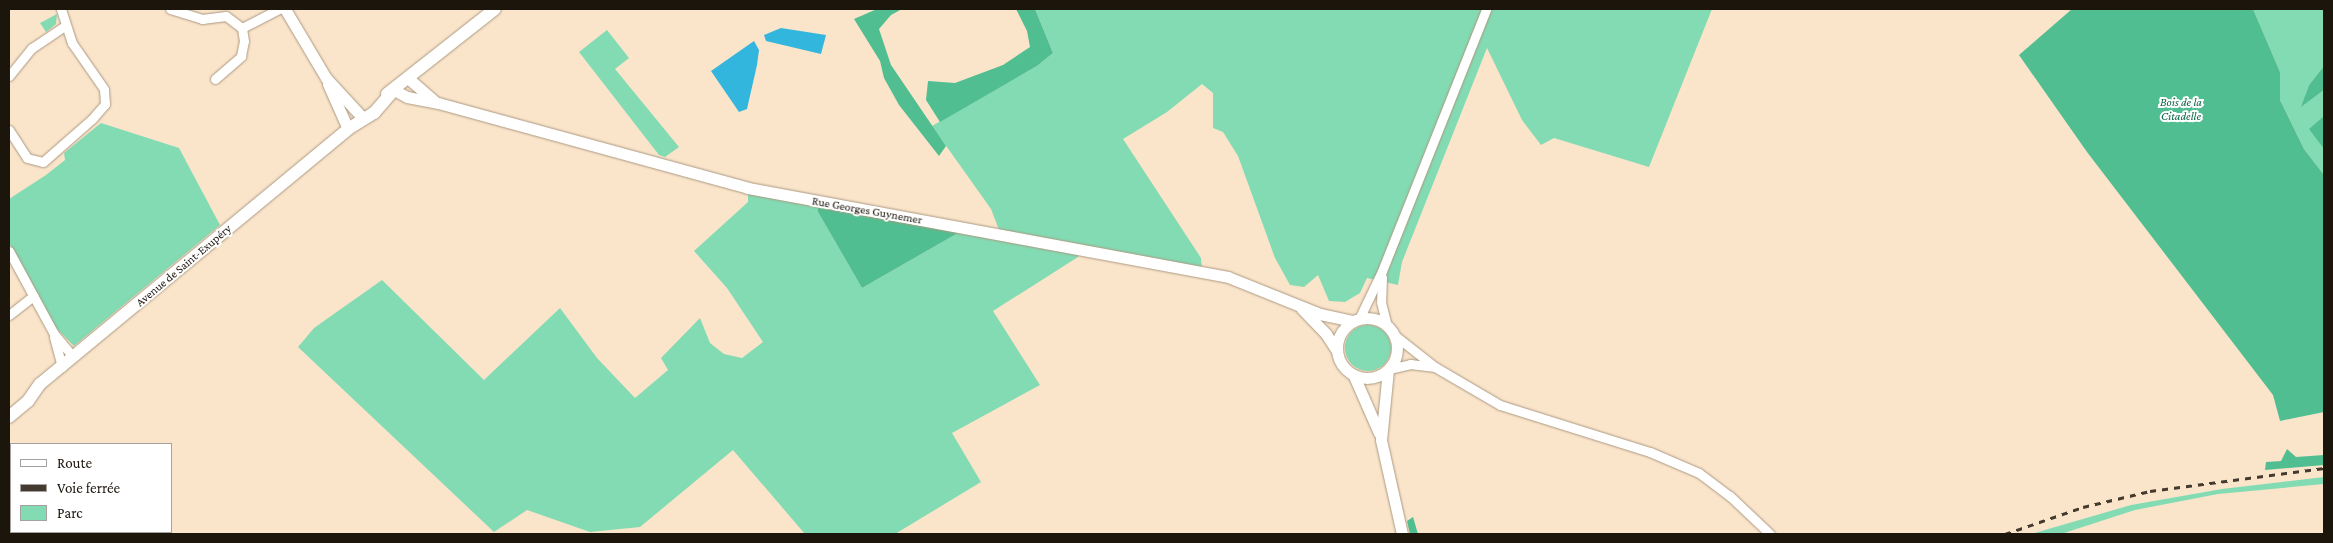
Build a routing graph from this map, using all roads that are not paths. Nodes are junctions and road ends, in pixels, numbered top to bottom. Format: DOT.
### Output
graph roads {
  1 [pos="61,9"];
  2 [pos="170,9"];
  3 [pos="280,9"];
  4 [pos="285,9"];
  5 [pos="494,9"];
  6 [pos="1486,9"];
  7 [pos="65,26"];
  8 [pos="242,28"];
  9 [pos="9,76"];
  10 [pos="326,78"];
  11 [pos="215,79"];
  12 [pos="409,79"];
  13 [pos="394,90"];
  14 [pos="438,103"];
  15 [pos="362,117"];
  16 [pos="348,129"];
  17 [pos="9,130"];
  18 [pos="9,251"];
  19 [pos="1382,271"];
  20 [pos="33,296"];
  21 [pos="1297,305"];
  22 [pos="9,316"];
  23 [pos="1356,320"];
  24 [pos="1390,330"];
  25 [pos="54,334"];
  26 [pos="1337,351"];
  27 [pos="73,358"];
  28 [pos="62,367"];
  29 [pos="1435,367"];
  30 [pos="1389,369"];
  31 [pos="1354,376"];
  32 [pos="40,384"];
  33 [pos="9,407"];
  34 [pos="9,416"];
  35 [pos="1381,440"];
  36 [pos="1402,534"];
  37 [pos="1770,534"];
  1 -- 7 [label="street"];
  2 -- 8 [label="street"];
  3 -- 8 [label="street"];
  4 -- 10 [label="street"];
  5 -- 12 [label="main road, Avenue de Saint-Exupéry"];
  6 -- 19 [label="street"];
  7 -- 9 [label="street"];
  7 -- 17 [label="street"];
  8 -- 11 [label="street"];
  10 -- 15 [label="street"];
  10 -- 16 [label="street"];
  12 -- 13 [label="main road, Avenue de Saint-Exupéry"];
  12 -- 14 [label="street"];
  13 -- 14 [label="street, Rue Georges Guynemer"];
  13 -- 15 [label="main road, Avenue de Saint-Exupéry"];
  14 -- 21 [label="street, Rue Georges Guynemer"];
  15 -- 16 [label="main road, Avenue de Saint-Exupéry"];
  16 -- 27 [label="main road, Avenue de Saint-Exupéry"];
  18 -- 20 [label="street"];
  19 -- 23 [label="street"];
  19 -- 24 [label="street"];
  20 -- 22 [label="street"];
  20 -- 25 [label="street"];
  21 -- 23 [label="street, Rue Georges Guynemer"];
  21 -- 26 [label="street, Rue Georges Guynemer"];
  23 -- 24 [label="street"];
  23 -- 26 [label="street"];
  24 -- 29 [label="street"];
  24 -- 30 [label="street"];
  25 -- 27 [label="street"];
  25 -- 28 [label="street"];
  26 -- 31 [label="street"];
  27 -- 28 [label="main road, Avenue de Saint-Exupéry"];
  28 -- 32 [label="main road, Avenue de Saint-Exupéry"];
  29 -- 30 [label="street"];
  29 -- 37 [label="street"];
  30 -- 31 [label="street"];
  30 -- 35 [label="street"];
  31 -- 35 [label="street"];
  32 -- 33 [label="main road"];
  32 -- 34 [label="main road, Avenue de Saint-Exupéry"];
  35 -- 36 [label="street"];
}
